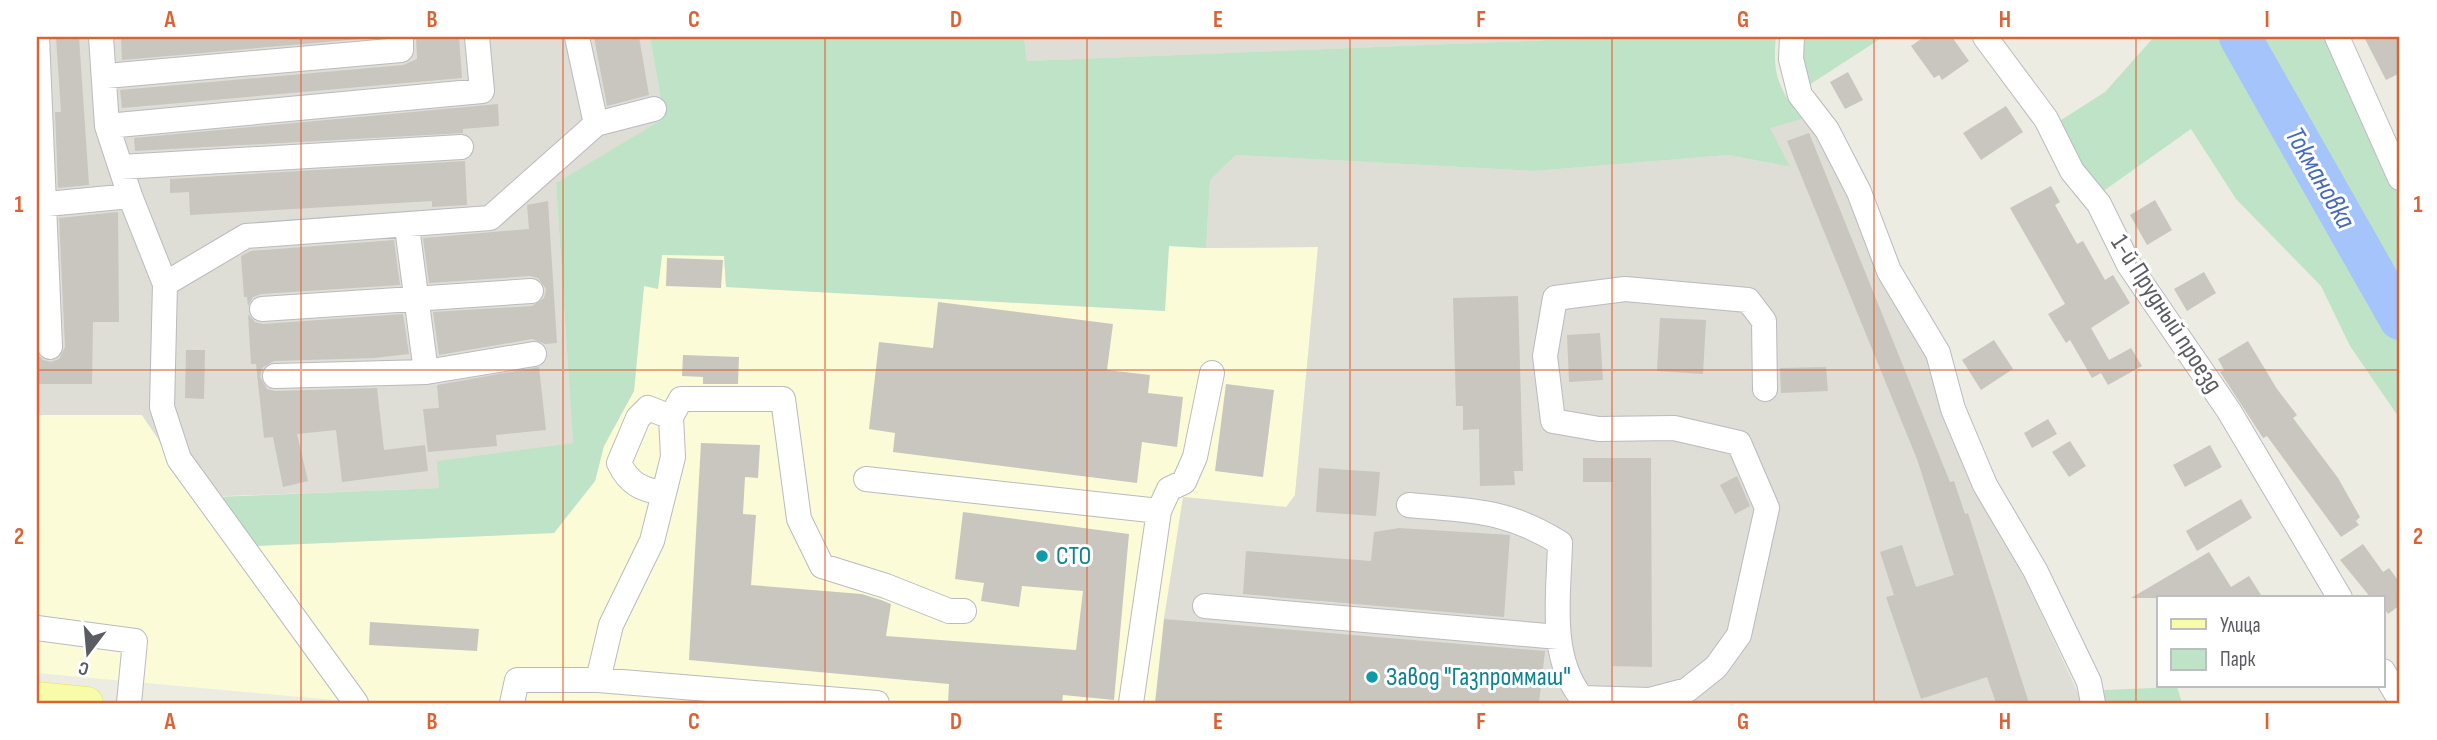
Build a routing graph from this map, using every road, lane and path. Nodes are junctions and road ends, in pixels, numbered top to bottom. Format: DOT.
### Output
graph roads {
  1 [pos="37,37"];
  2 [pos="101,37"];
  3 [pos="401,37"];
  4 [pos="477,37"];
  5 [pos="578,37"];
  6 [pos="1792,37"];
  7 [pos="1985,37"];
  8 [pos="2337,37"];
  9 [pos="106,76"];
  10 [pos="654,109"];
  11 [pos="596,124"];
  12 [pos="107,127"];
  13 [pos="461,147"];
  14 [pos="121,167"];
  15 [pos="2400,178"];
  16 [pos="130,197"];
  17 [pos="42,205"];
  18 [pos="407,227"];
  19 [pos="165,284"];
  20 [pos="531,291"];
  21 [pos="417,298"];
  22 [pos="262,309"];
  23 [pos="50,346"];
  24 [pos="534,354"];
  25 [pos="426,372"];
  26 [pos="1212,373"];
  27 [pos="275,376"];
  28 [pos="1765,389"];
  29 [pos="671,417"];
  30 [pos="866,479"];
  31 [pos="664,493"];
  32 [pos="1409,505"];
  33 [pos="1159,511"];
  34 [pos="2339,596"];
  35 [pos="1205,606"];
  36 [pos="964,611"];
  37 [pos="37,628"];
  38 [pos="1559,637"];
  39 [pos="2384,673"];
  40 [pos="598,680"];
  41 [pos="43,700"];
  42 [pos="2400,700"];
  43 [pos="1582,701"];
  44 [pos="87,703"];
  45 [pos="129,703"];
  46 [pos="356,703"];
  47 [pos="512,703"];
  48 [pos="877,703"];
  49 [pos="1131,703"];
  50 [pos="2093,703"];
  1 -- 17 [label="street"];
  2 -- 9 [label="street"];
  3 -- 9 [label="street"];
  4 -- 12 [label="street"];
  5 -- 11 [label="street"];
  6 -- 50 [label="street"];
  7 -- 34 [label="street, 1-й Прудный проезд"];
  8 -- 15 [label="street"];
  9 -- 12 [label="street"];
  10 -- 11 [label="street"];
  11 -- 18 [label="street"];
  12 -- 14 [label="street"];
  13 -- 14 [label="street"];
  14 -- 16 [label="street"];
  16 -- 17 [label="street"];
  16 -- 19 [label="street"];
  17 -- 23 [label="street"];
  18 -- 19 [label="street"];
  18 -- 21 [label="street"];
  19 -- 46 [label="street"];
  20 -- 21 [label="street"];
  21 -- 22 [label="street"];
  21 -- 25 [label="street"];
  24 -- 25 [label="street"];
  25 -- 27 [label="street"];
  26 -- 33 [label="street"];
  28 -- 43 [label="street"];
  29 -- 31 [label="street"];
  29 -- 31 [label="street"];
  29 -- 36 [label="street"];
  30 -- 33 [label="street"];
  31 -- 40 [label="street"];
  32 -- 38 [label="street"];
  33 -- 49 [label="street"];
  35 -- 38 [label="street"];
  37 -- 45 [label="street"];
  38 -- 43 [label="street"];
  39 -- 42 [label="street"];
  40 -- 47 [label="street"];
  40 -- 48 [label="street"];
  41 -- 44 [label="main road"];
}
